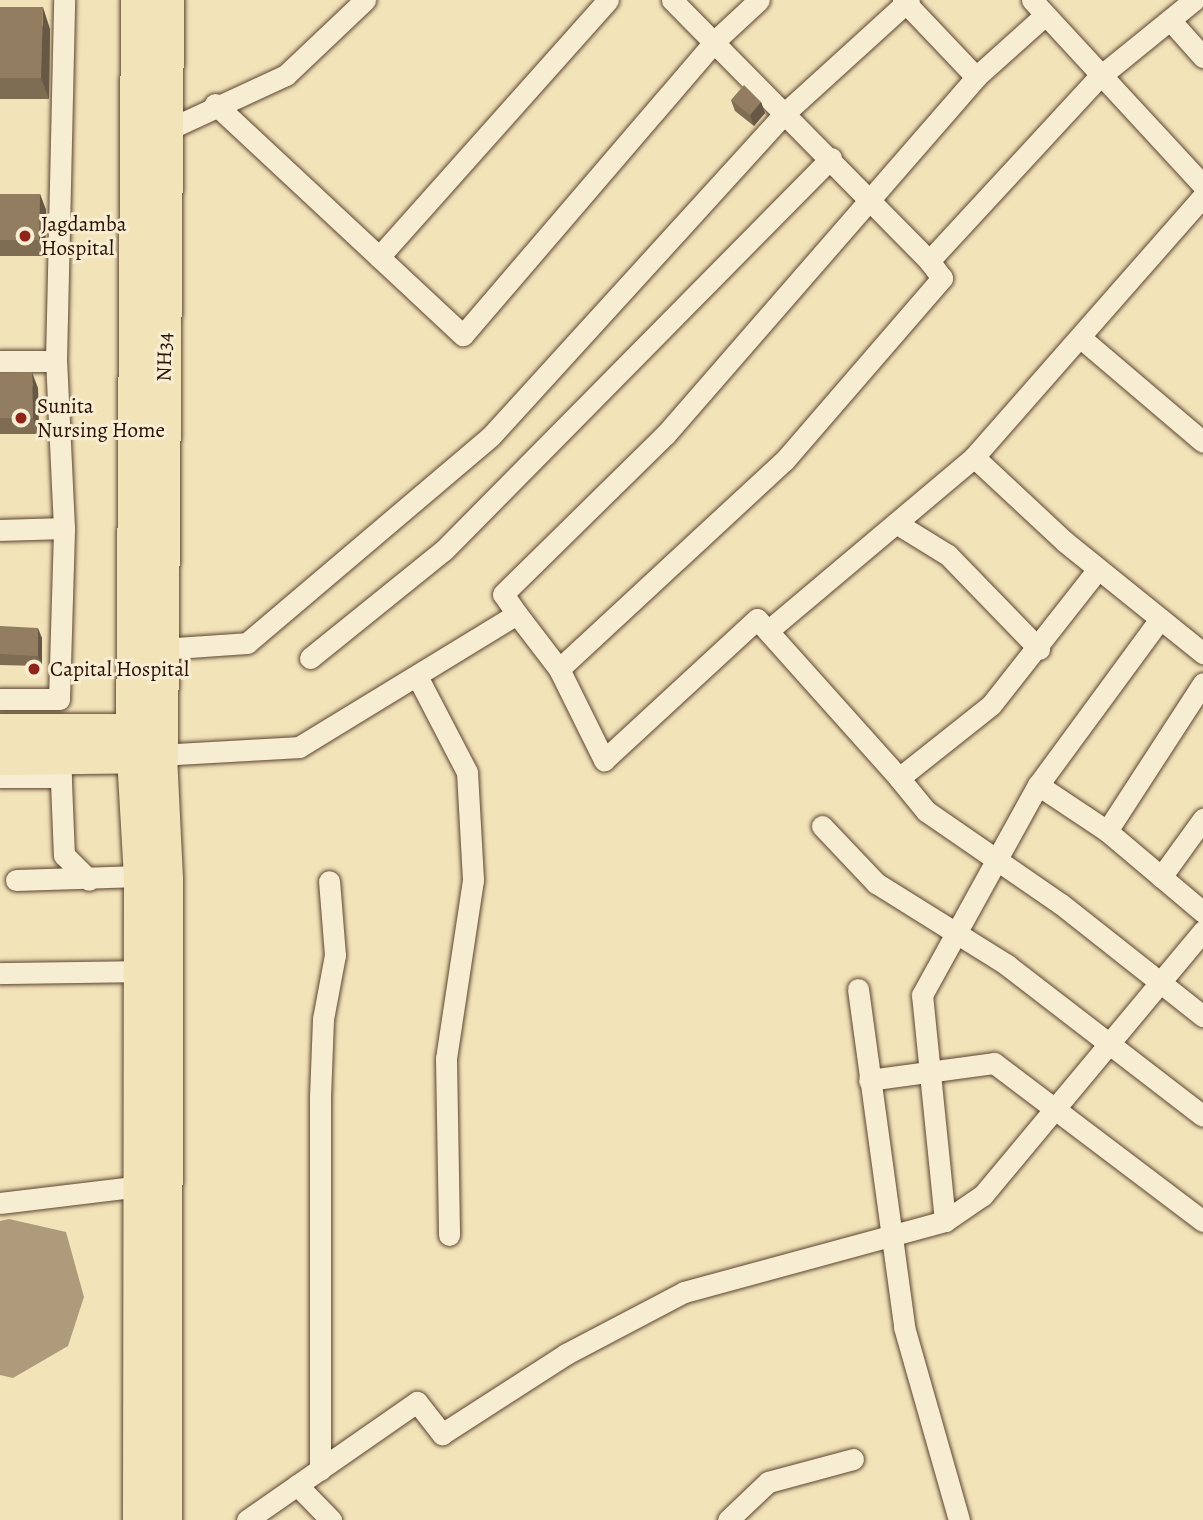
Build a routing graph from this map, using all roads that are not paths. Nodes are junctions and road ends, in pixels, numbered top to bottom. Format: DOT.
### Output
graph roads {
  1 [pos="64,0"];
  2 [pos="138,0"];
  3 [pos="166,0"];
  4 [pos="365,0"];
  5 [pos="608,0"];
  6 [pos="673,0"];
  7 [pos="759,0"];
  8 [pos="1194,0"];
  9 [pos="906,1"];
  10 [pos="1038,7"];
  11 [pos="1170,20"];
  12 [pos="717,39"];
  13 [pos="1203,57"];
  14 [pos="976,77"];
  15 [pos="1098,78"];
  16 [pos="215,104"];
  17 [pos="786,112"];
  18 [pos="167,130"];
  19 [pos="831,158"];
  20 [pos="1203,185"];
  21 [pos="1203,196"];
  22 [pos="870,200"];
  23 [pos="150,251"];
  24 [pos="379,257"];
  25 [pos="929,261"];
  26 [pos="1081,338"];
  27 [pos="0,361"];
  28 [pos="56,361"];
  29 [pos="1199,430"];
  30 [pos="974,457"];
  31 [pos="147,501"];
  32 [pos="895,523"];
  33 [pos="64,528"];
  34 [pos="0,530"];
  35 [pos="1098,569"];
  36 [pos="517,614"];
  37 [pos="1160,619"];
  38 [pos="770,629"];
  39 [pos="160,649"];
  40 [pos="1038,649"];
  41 [pos="1203,653"];
  42 [pos="310,658"];
  43 [pos="559,669"];
  44 [pos="417,676"];
  45 [pos="1203,683"];
  46 [pos="0,699"];
  47 [pos="0,731"];
  48 [pos="60,740"];
  49 [pos="147,743"];
  50 [pos="0,757"];
  51 [pos="0,778"];
  52 [pos="900,778"];
  53 [pos="1038,785"];
  54 [pos="1203,819"];
  55 [pos="822,826"];
  56 [pos="1107,831"];
  57 [pos="992,859"];
  58 [pos="140,876"];
  59 [pos="1161,877"];
  60 [pos="16,880"];
  61 [pos="89,880"];
  62 [pos="329,881"];
  63 [pos="1203,912"];
  64 [pos="952,930"];
  65 [pos="1203,931"];
  66 [pos="138,971"];
  67 [pos="0,973"];
  68 [pos="1163,983"];
  69 [pos="858,989"];
  70 [pos="1203,1016"];
  71 [pos="1110,1046"];
  72 [pos="927,1070"];
  73 [pos="869,1080"];
  74 [pos="1057,1108"];
  75 [pos="1203,1116"];
  76 [pos="140,1186"];
  77 [pos="0,1203"];
  78 [pos="945,1221"];
  79 [pos="1203,1221"];
  80 [pos="449,1235"];
  81 [pos="890,1236"];
  82 [pos="853,1459"];
  83 [pos="320,1470"];
  84 [pos="297,1485"];
  85 [pos="139,1520"];
  86 [pos="164,1520"];
  87 [pos="248,1520"];
  88 [pos="331,1520"];
  89 [pos="728,1520"];
  90 [pos="960,1520"];
  1 -- 28 [label="street"];
  2 -- 23 [label="highway, NH34"];
  3 -- 18 [label="highway, NH34 / NH34"];
  4 -- 16 [label="street"];
  5 -- 24 [label="street"];
  6 -- 12 [label="street"];
  7 -- 12 [label="street"];
  8 -- 11 [label="street"];
  9 -- 14 [label="street"];
  9 -- 17 [label="street"];
  10 -- 14 [label="street"];
  10 -- 15 [label="street"];
  11 -- 13 [label="street"];
  11 -- 15 [label="street"];
  12 -- 17 [label="street"];
  12 -- 24 [label="street"];
  14 -- 22 [label="street"];
  15 -- 20 [label="street"];
  15 -- 25 [label="street"];
  16 -- 18 [label="street"];
  16 -- 24 [label="street"];
  17 -- 19 [label="street"];
  17 -- 39 [label="street"];
  18 -- 23 [label="highway, NH34 / NH34"];
  19 -- 22 [label="street"];
  19 -- 42 [label="street"];
  21 -- 26 [label="street"];
  22 -- 25 [label="street"];
  22 -- 36 [label="street"];
  23 -- 31 [label="highway, NH34 / NH34"];
  25 -- 43 [label="street"];
  26 -- 29 [label="street"];
  26 -- 30 [label="street"];
  27 -- 28 [label="street"];
  28 -- 33 [label="street"];
  30 -- 32 [label="street"];
  30 -- 35 [label="street"];
  31 -- 39 [label="highway, NH34 / NH34"];
  31 -- 49 [label="highway, NH34"];
  32 -- 38 [label="street"];
  32 -- 40 [label="street"];
  33 -- 34 [label="street"];
  33 -- 48 [label="street"];
  35 -- 37 [label="street"];
  35 -- 40 [label="street"];
  36 -- 43 [label="street"];
  36 -- 44 [label="street"];
  37 -- 41 [label="street"];
  37 -- 53 [label="street"];
  38 -- 43 [label="street"];
  38 -- 52 [label="street"];
  39 -- 49 [label="highway, NH34 / NH34"];
  40 -- 52 [label="street"];
  44 -- 49 [label="street"];
  44 -- 80 [label="street"];
  45 -- 56 [label="street"];
  46 -- 48 [label="street"];
  47 -- 48 [label="highway"];
  48 -- 49 [label="highway"];
  48 -- 50 [label="highway"];
  48 -- 51 [label="street"];
  48 -- 61 [label="street"];
  49 -- 58 [label="main road"];
  49 -- 86 [label="main road"];
  52 -- 57 [label="street"];
  53 -- 56 [label="street"];
  53 -- 57 [label="street"];
  54 -- 59 [label="street"];
  55 -- 64 [label="street"];
  56 -- 59 [label="street"];
  57 -- 64 [label="street"];
  57 -- 68 [label="street"];
  58 -- 61 [label="street"];
  58 -- 66 [label="main road"];
  59 -- 63 [label="street"];
  60 -- 61 [label="street"];
  62 -- 83 [label="street"];
  64 -- 71 [label="street"];
  64 -- 72 [label="street"];
  65 -- 68 [label="street"];
  66 -- 67 [label="street"];
  66 -- 76 [label="main road"];
  68 -- 70 [label="street"];
  68 -- 71 [label="street"];
  69 -- 73 [label="street"];
  71 -- 74 [label="street"];
  71 -- 75 [label="street"];
  72 -- 73 [label="street"];
  72 -- 74 [label="street"];
  72 -- 78 [label="street"];
  73 -- 81 [label="street"];
  74 -- 78 [label="street"];
  74 -- 79 [label="street"];
  76 -- 77 [label="street"];
  76 -- 85 [label="main road"];
  78 -- 81 [label="street"];
  81 -- 83 [label="street"];
  81 -- 90 [label="street"];
  82 -- 89 [label="street"];
  83 -- 84 [label="street"];
  84 -- 87 [label="street"];
  84 -- 88 [label="street"];
}
